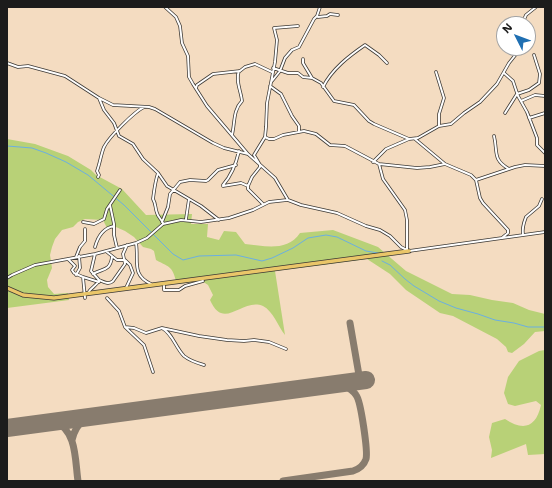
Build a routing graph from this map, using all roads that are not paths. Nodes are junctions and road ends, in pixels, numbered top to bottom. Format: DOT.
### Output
graph roads {
  1 [pos="165,7"];
  2 [pos="320,7"];
  3 [pos="536,7"];
  4 [pos="338,15"];
  5 [pos="526,16"];
  6 [pos="318,17"];
  7 [pos="298,26"];
  8 [pos="515,56"];
  9 [pos="535,56"];
  10 [pos="302,60"];
  11 [pos="7,63"];
  12 [pos="387,64"];
  13 [pos="273,68"];
  14 [pos="240,70"];
  15 [pos="280,71"];
  16 [pos="272,72"];
  17 [pos="436,72"];
  18 [pos="504,73"];
  19 [pos="312,78"];
  20 [pos="271,82"];
  21 [pos="270,86"];
  22 [pos="323,87"];
  23 [pos="196,88"];
  24 [pos="517,94"];
  25 [pos="545,96"];
  26 [pos="99,98"];
  27 [pos="521,101"];
  28 [pos="145,107"];
  29 [pos="505,113"];
  30 [pos="545,113"];
  31 [pos="529,118"];
  32 [pos="439,126"];
  33 [pos="118,130"];
  34 [pos="299,131"];
  35 [pos="232,134"];
  36 [pos="494,136"];
  37 [pos="265,137"];
  38 [pos="409,139"];
  39 [pos="415,139"];
  40 [pos="239,152"];
  41 [pos="545,153"];
  42 [pos="248,154"];
  43 [pos="373,162"];
  44 [pos="379,164"];
  45 [pos="445,164"];
  46 [pos="236,165"];
  47 [pos="260,165"];
  48 [pos="545,166"];
  49 [pos="508,169"];
  50 [pos="158,173"];
  51 [pos="98,177"];
  52 [pos="476,180"];
  53 [pos="248,186"];
  54 [pos="120,190"];
  55 [pos="173,190"];
  56 [pos="189,199"];
  57 [pos="542,199"];
  58 [pos="288,200"];
  59 [pos="110,204"];
  60 [pos="263,204"];
  61 [pos="186,220"];
  62 [pos="219,220"];
  63 [pos="83,222"];
  64 [pos="163,223"];
  65 [pos="114,226"];
  66 [pos="85,230"];
  67 [pos="545,232"];
  68 [pos="523,235"];
  69 [pos="502,238"];
  70 [pos="136,243"];
  71 [pos="127,246"];
  72 [pos="95,247"];
  73 [pos="117,248"];
  74 [pos="408,250"];
  75 [pos="106,251"];
  76 [pos="95,254"];
  77 [pos="78,257"];
  78 [pos="112,257"];
  79 [pos="68,259"];
  80 [pos="125,260"];
  81 [pos="93,274"];
  82 [pos="76,275"];
  83 [pos="83,277"];
  84 [pos="7,278"];
  85 [pos="99,281"];
  86 [pos="203,281"];
  87 [pos="154,285"];
  88 [pos="164,286"];
  89 [pos="7,288"];
  90 [pos="126,289"];
  91 [pos="86,295"];
  92 [pos="107,298"];
  93 [pos="125,327"];
  94 [pos="162,328"];
  95 [pos="286,349"];
  96 [pos="204,365"];
  97 [pos="153,372"];
  1 -- 23 [label="street"];
  2 -- 15 [label="street"];
  3 -- 5 [label="street"];
  4 -- 6 [label="street"];
  7 -- 13 [label="street"];
  8 -- 18 [label="street"];
  9 -- 24 [label="street"];
  10 -- 19 [label="street"];
  11 -- 26 [label="street"];
  12 -- 22 [label="street"];
  13 -- 15 [label="street"];
  13 -- 16 [label="street"];
  14 -- 16 [label="street"];
  14 -- 23 [label="street"];
  14 -- 35 [label="street"];
  15 -- 19 [label="street"];
  15 -- 20 [label="street"];
  16 -- 20 [label="street"];
  17 -- 32 [label="street"];
  18 -- 24 [label="street"];
  18 -- 32 [label="street"];
  19 -- 22 [label="street"];
  20 -- 21 [label="street"];
  21 -- 34 [label="street"];
  21 -- 37 [label="street"];
  22 -- 38 [label="street"];
  23 -- 35 [label="street"];
  24 -- 27 [label="street"];
  24 -- 29 [label="street"];
  25 -- 27 [label="street"];
  26 -- 28 [label="street"];
  26 -- 33 [label="street"];
  27 -- 31 [label="street"];
  28 -- 33 [label="street"];
  28 -- 40 [label="street"];
  30 -- 31 [label="street"];
  31 -- 41 [label="street"];
  32 -- 39 [label="street"];
  33 -- 50 [label="street"];
  33 -- 51 [label="street"];
  34 -- 37 [label="street"];
  34 -- 43 [label="street"];
  35 -- 42 [label="street"];
  36 -- 49 [label="street"];
  37 -- 47 [label="street"];
  38 -- 39 [label="street"];
  38 -- 43 [label="street"];
  39 -- 45 [label="street"];
  40 -- 42 [label="street"];
  40 -- 46 [label="street"];
  42 -- 47 [label="street"];
  43 -- 44 [label="street"];
  44 -- 45 [label="street"];
  44 -- 74 [label="street"];
  45 -- 52 [label="street"];
  46 -- 53 [label="street"];
  46 -- 55 [label="street"];
  47 -- 53 [label="street"];
  47 -- 58 [label="street"];
  48 -- 49 [label="street"];
  49 -- 52 [label="street"];
  50 -- 55 [label="street"];
  50 -- 64 [label="street"];
  52 -- 69 [label="street"];
  53 -- 60 [label="street"];
  54 -- 59 [label="street"];
  55 -- 56 [label="street"];
  55 -- 64 [label="street"];
  56 -- 61 [label="street"];
  56 -- 62 [label="street"];
  57 -- 68 [label="street"];
  58 -- 60 [label="street"];
  58 -- 74 [label="street"];
  59 -- 63 [label="street"];
  59 -- 65 [label="street"];
  60 -- 62 [label="street"];
  61 -- 62 [label="street"];
  61 -- 64 [label="street"];
  64 -- 70 [label="street"];
  65 -- 72 [label="street"];
  65 -- 73 [label="street"];
  66 -- 77 [label="street"];
  67 -- 68 [label="street"];
  68 -- 69 [label="street"];
  69 -- 74 [label="street"];
  70 -- 71 [label="street"];
  70 -- 87 [label="street"];
  71 -- 73 [label="street"];
  71 -- 80 [label="street"];
  73 -- 75 [label="street"];
  74 -- 87 [label="main road"];
  75 -- 76 [label="street"];
  75 -- 78 [label="street"];
  76 -- 77 [label="street"];
  76 -- 81 [label="street"];
  77 -- 79 [label="street"];
  77 -- 82 [label="street"];
  78 -- 80 [label="street"];
  78 -- 81 [label="street"];
  79 -- 82 [label="street"];
  79 -- 84 [label="street"];
  80 -- 85 [label="street"];
  80 -- 90 [label="street"];
  81 -- 85 [label="street"];
  82 -- 83 [label="street"];
  83 -- 85 [label="street"];
  83 -- 91 [label="street"];
  85 -- 91 [label="street"];
  86 -- 88 [label="street"];
  87 -- 90 [label="main road"];
  89 -- 91 [label="main road"];
  90 -- 91 [label="main road"];
  92 -- 93 [label="street"];
  93 -- 94 [label="street"];
  93 -- 97 [label="street"];
  94 -- 95 [label="street"];
  94 -- 96 [label="street"];
}
